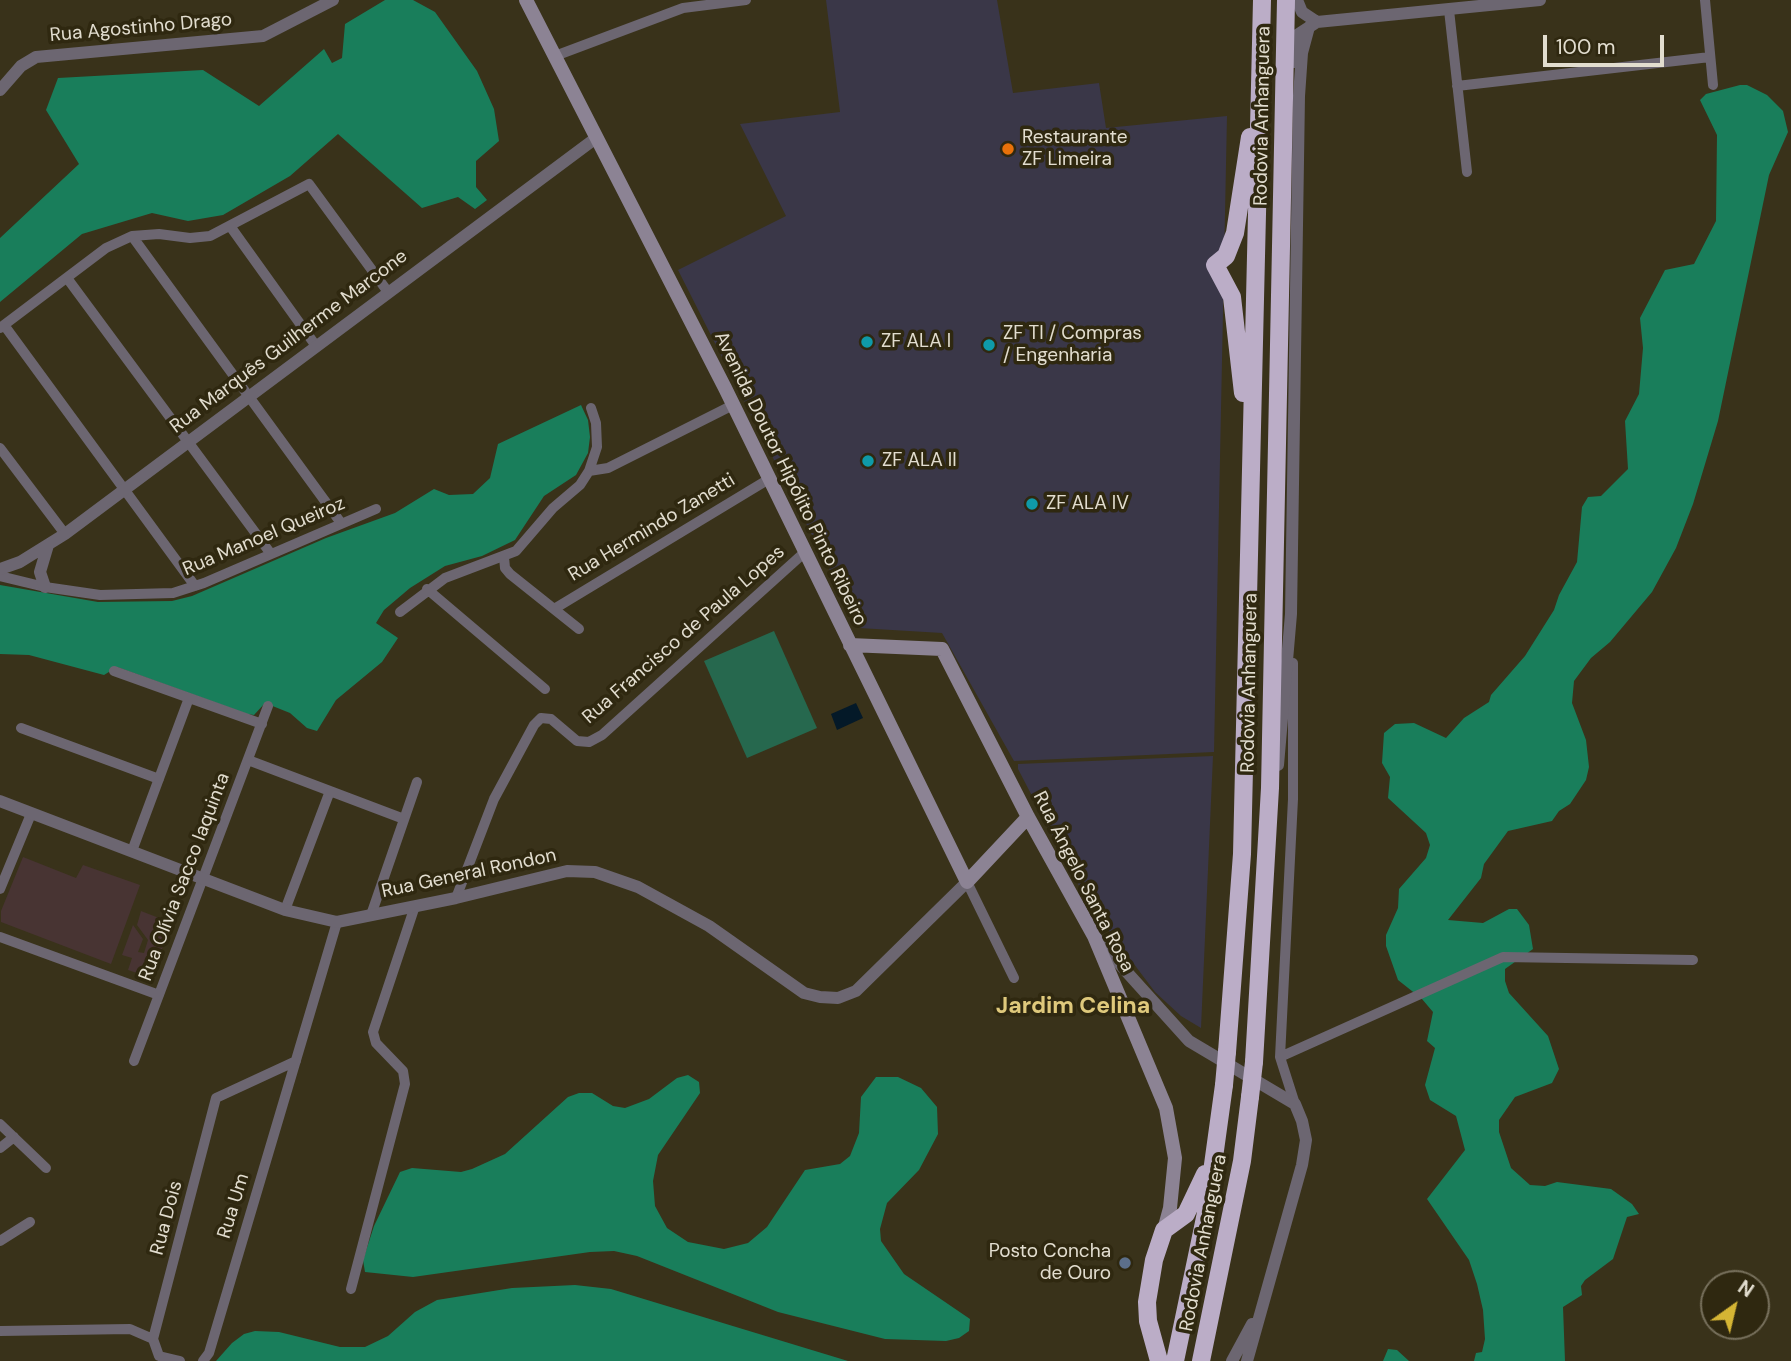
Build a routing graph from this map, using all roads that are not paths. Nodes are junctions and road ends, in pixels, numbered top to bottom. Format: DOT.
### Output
graph roads {
  1 [pos="333,0"];
  2 [pos="526,0"];
  3 [pos="746,0"];
  4 [pos="1262,0"];
  5 [pos="1286,0"];
  6 [pos="1297,0"];
  7 [pos="1540,0"];
  8 [pos="1704,0"];
  9 [pos="1449,10"];
  10 [pos="1313,24"];
  11 [pos="555,56"];
  12 [pos="1710,57"];
  13 [pos="1260,78"];
  14 [pos="1713,85"];
  15 [pos="1457,86"];
  16 [pos="0,90"];
  17 [pos="1283,127"];
  18 [pos="596,138"];
  19 [pos="1466,172"];
  20 [pos="230,226"];
  21 [pos="132,236"];
  22 [pos="67,278"];
  23 [pos="388,292"];
  24 [pos="2,327"];
  25 [pos="316,346"];
  26 [pos="248,396"];
  27 [pos="733,405"];
  28 [pos="592,408"];
  29 [pos="188,442"];
  30 [pos="0,448"];
  31 [pos="589,471"];
  32 [pos="769,479"];
  33 [pos="1251,480"];
  34 [pos="124,490"];
  35 [pos="376,509"];
  36 [pos="341,523"];
  37 [pos="65,534"];
  38 [pos="48,545"];
  39 [pos="805,552"];
  40 [pos="271,554"];
  41 [pos="504,557"];
  42 [pos="0,569"];
  43 [pos="0,576"];
  44 [pos="195,586"];
  45 [pos="45,587"];
  46 [pos="427,589"];
  47 [pos="554,609"];
  48 [pos="400,612"];
  49 [pos="1291,614"];
  50 [pos="579,629"];
  51 [pos="850,645"];
  52 [pos="114,671"];
  53 [pos="545,689"];
  54 [pos="189,698"];
  55 [pos="268,706"];
  56 [pos="262,724"];
  57 [pos="21,728"];
  58 [pos="248,760"];
  59 [pos="159,779"];
  60 [pos="417,782"];
  61 [pos="1270,788"];
  62 [pos="330,791"];
  63 [pos="0,801"];
  64 [pos="31,814"];
  65 [pos="1028,817"];
  66 [pos="404,819"];
  67 [pos="132,851"];
  68 [pos="203,878"];
  69 [pos="967,882"];
  70 [pos="0,889"];
  71 [pos="456,898"];
  72 [pos="415,906"];
  73 [pos="285,909"];
  74 [pos="371,915"];
  75 [pos="337,922"];
  76 [pos="1094,936"];
  77 [pos="0,937"];
  78 [pos="1693,960"];
  79 [pos="1014,978"];
  80 [pos="159,995"];
  81 [pos="1280,1057"];
  82 [pos="134,1060"];
  83 [pos="296,1061"];
  84 [pos="1295,1104"];
  85 [pos="0,1124"];
  86 [pos="1218,1137"];
  87 [pos="14,1138"];
  88 [pos="0,1148"];
  89 [pos="46,1168"];
  90 [pos="30,1222"];
  91 [pos="1164,1230"];
  92 [pos="0,1241"];
  93 [pos="351,1289"];
  94 [pos="1262,1306"];
  95 [pos="0,1331"];
  96 [pos="154,1343"];
  97 [pos="180,1361"];
  98 [pos="204,1361"];
  99 [pos="1159,1361"];
  100 [pos="1175,1361"];
  101 [pos="1201,1361"];
  102 [pos="1232,1361"];
  103 [pos="1247,1361"];
  1 -- 16 [label="street, Rua Agostinho Drago"];
  2 -- 11 [label="main road, Avenida Doutor Hipólito Pinto Ribeiro"];
  3 -- 11 [label="street"];
  4 -- 13 [label="highway, Rodovia Anhanguera"];
  5 -- 17 [label="highway, Rodovia Anhanguera"];
  6 -- 10 [label="street"];
  7 -- 9 [label="street"];
  8 -- 12 [label="street"];
  9 -- 10 [label="street"];
  9 -- 15 [label="street"];
  10 -- 17 [label="street"];
  10 -- 49 [label="street"];
  11 -- 18 [label="main road, Avenida Doutor Hipólito Pinto Ribeiro"];
  12 -- 14 [label="street"];
  12 -- 15 [label="street"];
  13 -- 33 [label="highway, Rodovia Anhanguera"];
  13 -- 33 [label="highway"];
  15 -- 19 [label="street"];
  17 -- 61 [label="highway, Rodovia Anhanguera"];
  18 -- 23 [label="street, Rua Marquês Guilherme Marcone"];
  18 -- 27 [label="main road, Avenida Doutor Hipólito Pinto Ribeiro"];
  20 -- 21 [label="street"];
  20 -- 23 [label="street"];
  20 -- 25 [label="street"];
  21 -- 22 [label="street"];
  21 -- 26 [label="street"];
  22 -- 24 [label="street"];
  22 -- 29 [label="street"];
  23 -- 25 [label="street, Rua Marquês Guilherme Marcone"];
  24 -- 34 [label="street"];
  25 -- 26 [label="street, Rua Marquês Guilherme Marcone"];
  26 -- 29 [label="street, Rua Marquês Guilherme Marcone"];
  26 -- 36 [label="street"];
  27 -- 31 [label="street"];
  27 -- 32 [label="main road, Avenida Doutor Hipólito Pinto Ribeiro"];
  28 -- 31 [label="street"];
  29 -- 34 [label="street, Rua Marquês Guilherme Marcone"];
  29 -- 40 [label="street"];
  30 -- 37 [label="street"];
  31 -- 41 [label="street"];
  32 -- 39 [label="main road, Avenida Doutor Hipólito Pinto Ribeiro"];
  32 -- 47 [label="street, Rua Hermindo Zanetti"];
  33 -- 86 [label="highway, Rodovia Anhanguera, bridge"];
  34 -- 37 [label="street, Rua Marquês Guilherme Marcone"];
  34 -- 44 [label="street"];
  35 -- 36 [label="street, Rua Manoel Queiroz"];
  36 -- 40 [label="street, Rua Manoel Queiroz"];
  37 -- 38 [label="street, Rua Marquês Guilherme Marcone"];
  38 -- 42 [label="street, Rua Marquês Guilherme Marcone"];
  38 -- 45 [label="street"];
  39 -- 51 [label="main road, Avenida Doutor Hipólito Pinto Ribeiro"];
  39 -- 71 [label="street, Rua Francisco de Paula Lopes"];
  40 -- 44 [label="street, Rua Manoel Queiroz"];
  41 -- 46 [label="street"];
  41 -- 47 [label="street"];
  43 -- 45 [label="street, Rua Manoel Queiroz"];
  44 -- 45 [label="street, Rua Manoel Queiroz"];
  46 -- 48 [label="street"];
  46 -- 53 [label="street"];
  47 -- 50 [label="street"];
  49 -- 61 [label="street"];
  49 -- 81 [label="street"];
  51 -- 65 [label="main road, Rua Ângelo Santa Rosa"];
  51 -- 69 [label="main road, Avenida Doutor Hipólito Pinto Ribeiro"];
  52 -- 54 [label="street"];
  54 -- 56 [label="street"];
  54 -- 59 [label="street"];
  55 -- 56 [label="street, Rua Olívia Sacco Iaquinta"];
  56 -- 58 [label="street, Rua Olívia Sacco Iaquinta"];
  57 -- 59 [label="street"];
  58 -- 62 [label="street"];
  58 -- 68 [label="street, Rua Olívia Sacco Iaquinta"];
  59 -- 67 [label="street"];
  60 -- 66 [label="street"];
  61 -- 101 [label="highway, Rodovia Anhanguera, bridge"];
  62 -- 66 [label="street"];
  62 -- 73 [label="street"];
  63 -- 64 [label="street, Rua General Rondon"];
  64 -- 67 [label="street, Rua General Rondon"];
  64 -- 70 [label="street"];
  65 -- 69 [label="main road, Rua General Rondon"];
  65 -- 76 [label="main road, Rua Ângelo Santa Rosa"];
  66 -- 74 [label="street"];
  67 -- 68 [label="street, Rua General Rondon"];
  68 -- 73 [label="street, Rua General Rondon"];
  68 -- 80 [label="street, Rua Olívia Sacco Iaquinta"];
  69 -- 71 [label="street, Rua General Rondon"];
  69 -- 79 [label="street, Avenida Doutor Hipólito Pinto Ribeiro"];
  71 -- 72 [label="street, Rua General Rondon"];
  72 -- 74 [label="street, Rua General Rondon"];
  72 -- 93 [label="street"];
  73 -- 75 [label="street, Rua General Rondon"];
  74 -- 75 [label="street, Rua General Rondon"];
  75 -- 83 [label="street, Rua Um"];
  76 -- 84 [label="street"];
  76 -- 91 [label="main road, Rua Ângelo Santa Rosa"];
  77 -- 80 [label="street"];
  78 -- 81 [label="street"];
  80 -- 82 [label="street, Rua Olívia Sacco Iaquinta"];
  81 -- 84 [label="street"];
  83 -- 96 [label="street, Rua Dois"];
  83 -- 98 [label="street, Rua Um"];
  84 -- 94 [label="street"];
  85 -- 87 [label="street"];
  86 -- 91 [label="highway"];
  86 -- 100 [label="highway, Rodovia Anhanguera"];
  87 -- 88 [label="street"];
  87 -- 89 [label="street"];
  90 -- 92 [label="street"];
  91 -- 99 [label="highway"];
  94 -- 102 [label="street"];
  94 -- 103 [label="street"];
  95 -- 96 [label="street"];
  96 -- 97 [label="street"];
}
